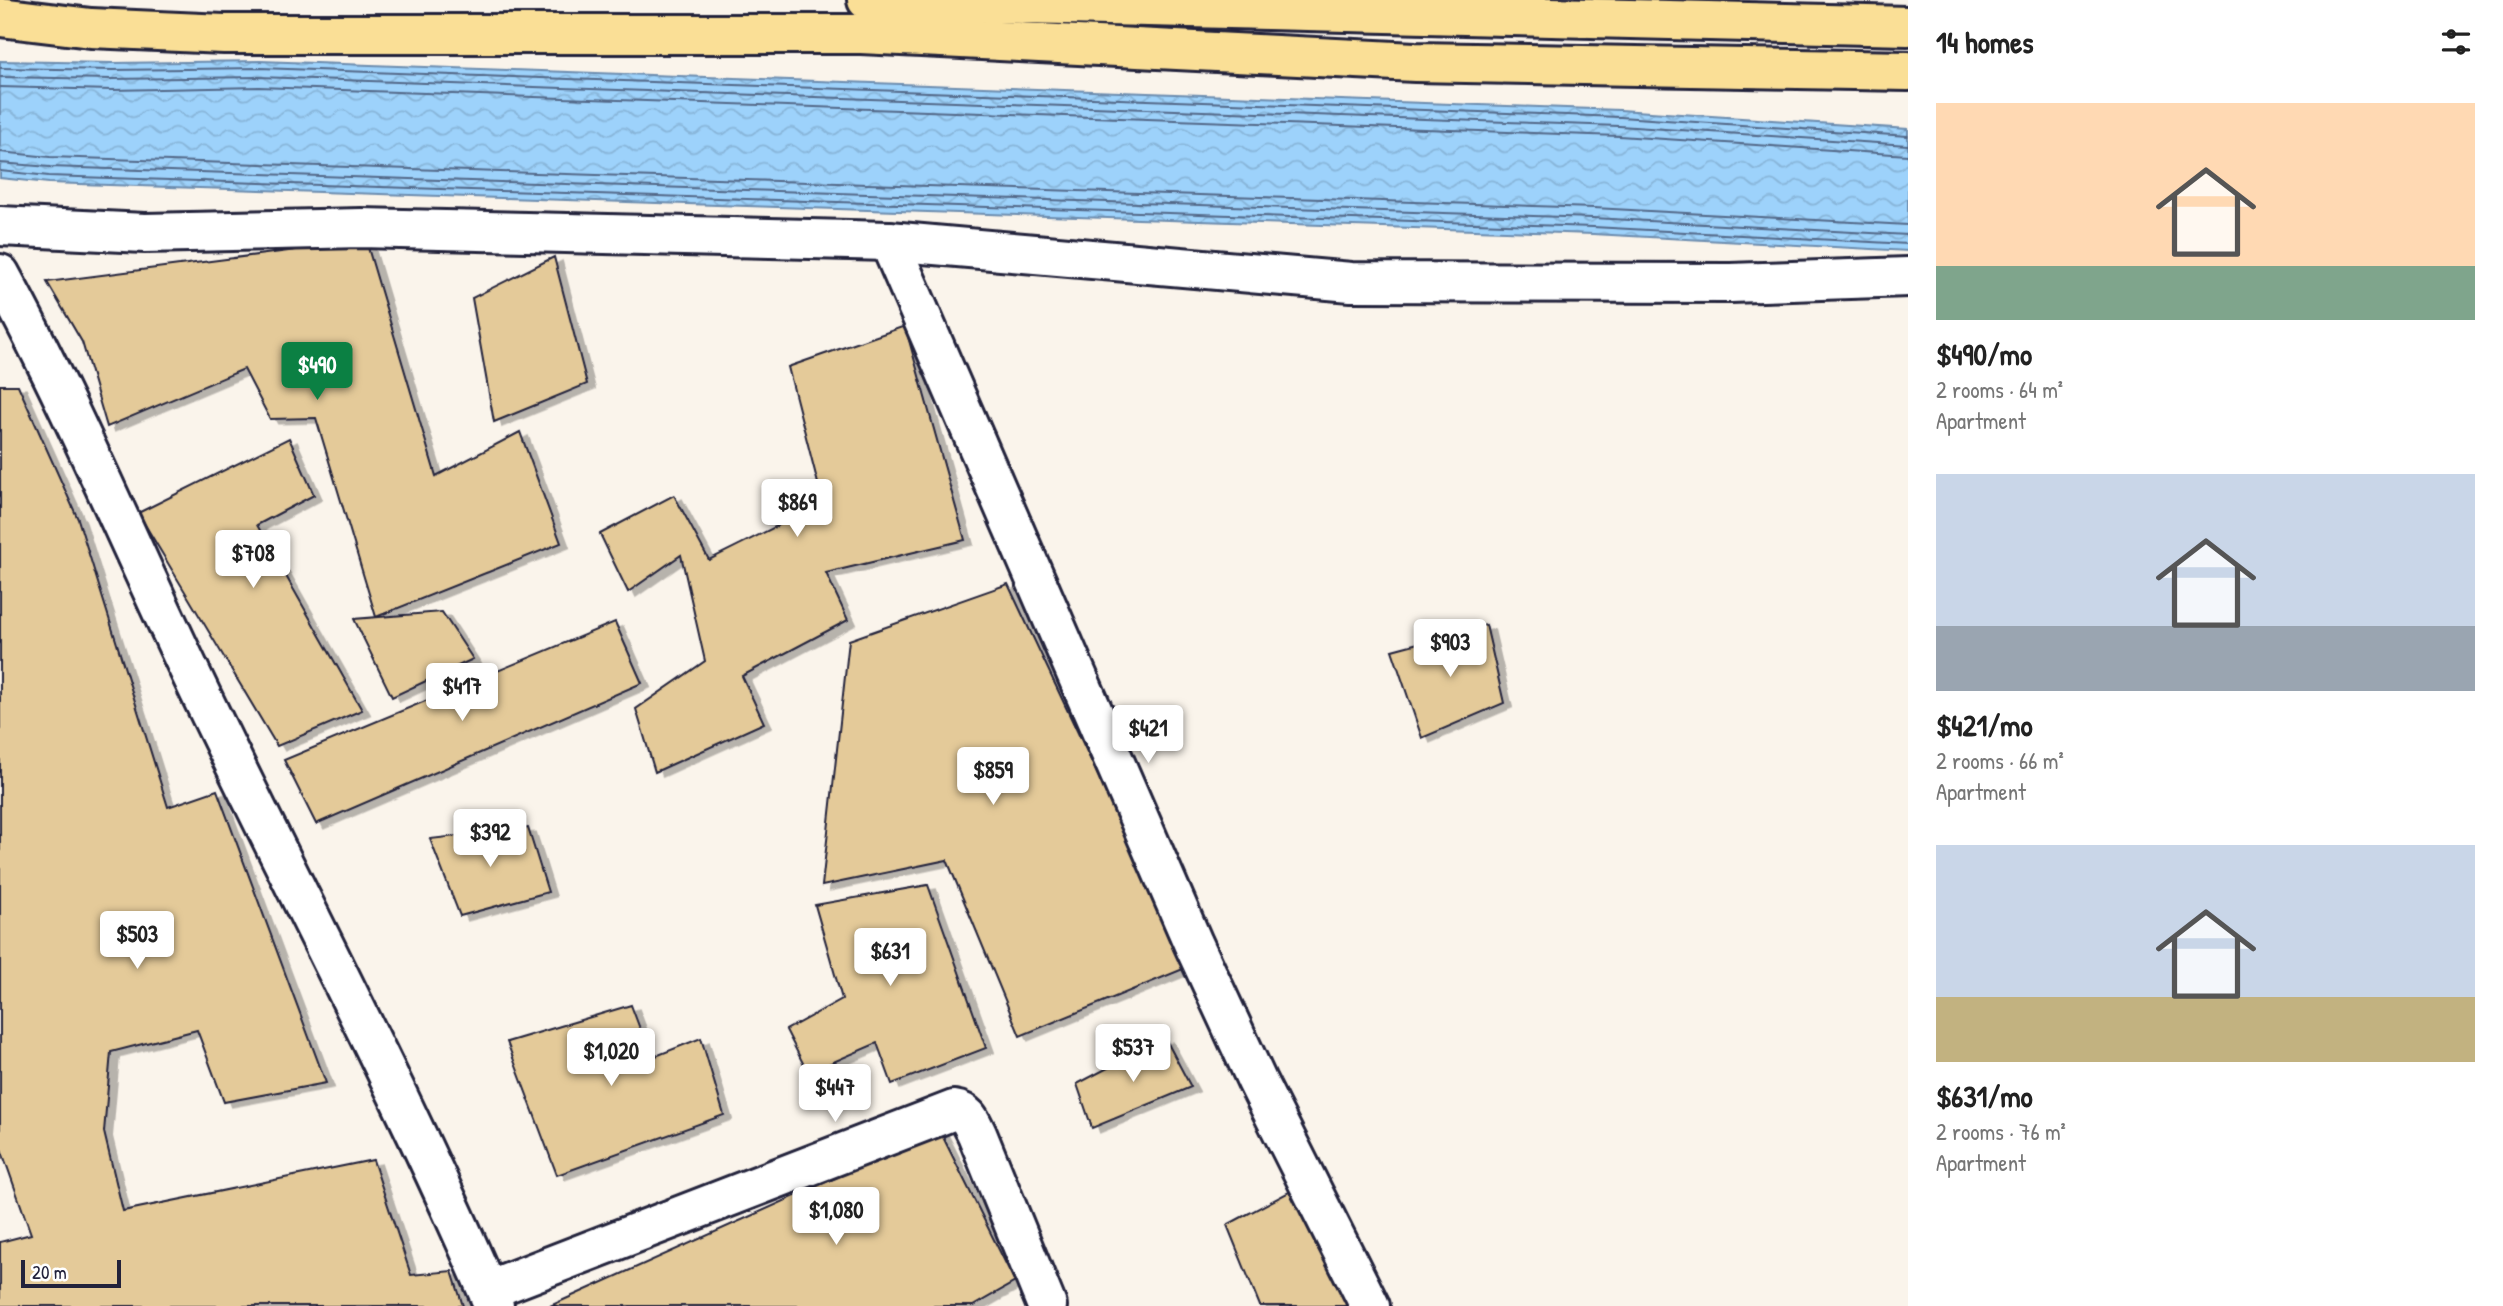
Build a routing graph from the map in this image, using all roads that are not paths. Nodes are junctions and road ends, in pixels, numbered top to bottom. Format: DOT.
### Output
graph roads {
  1 [pos="867,0"];
  2 [pos="961,2"];
  3 [pos="0,17"];
  4 [pos="1908,26"];
  5 [pos="961,40"];
  6 [pos="1908,71"];
  7 [pos="0,226"];
  8 [pos="890,241"];
  9 [pos="0,274"];
  10 [pos="1908,277"];
  11 [pos="491,1298"];
  12 [pos="1047,1306"];
  13 [pos="1370,1306"];
  1 -- 2 [label="highway"];
  2 -- 4 [label="highway"];
  2 -- 5 [label="highway"];
  3 -- 5 [label="highway"];
  5 -- 6 [label="highway"];
  7 -- 8 [label="street"];
  8 -- 10 [label="street"];
  8 -- 13 [label="street"];
  9 -- 11 [label="street"];
  11 -- 12 [label="street"];
}
